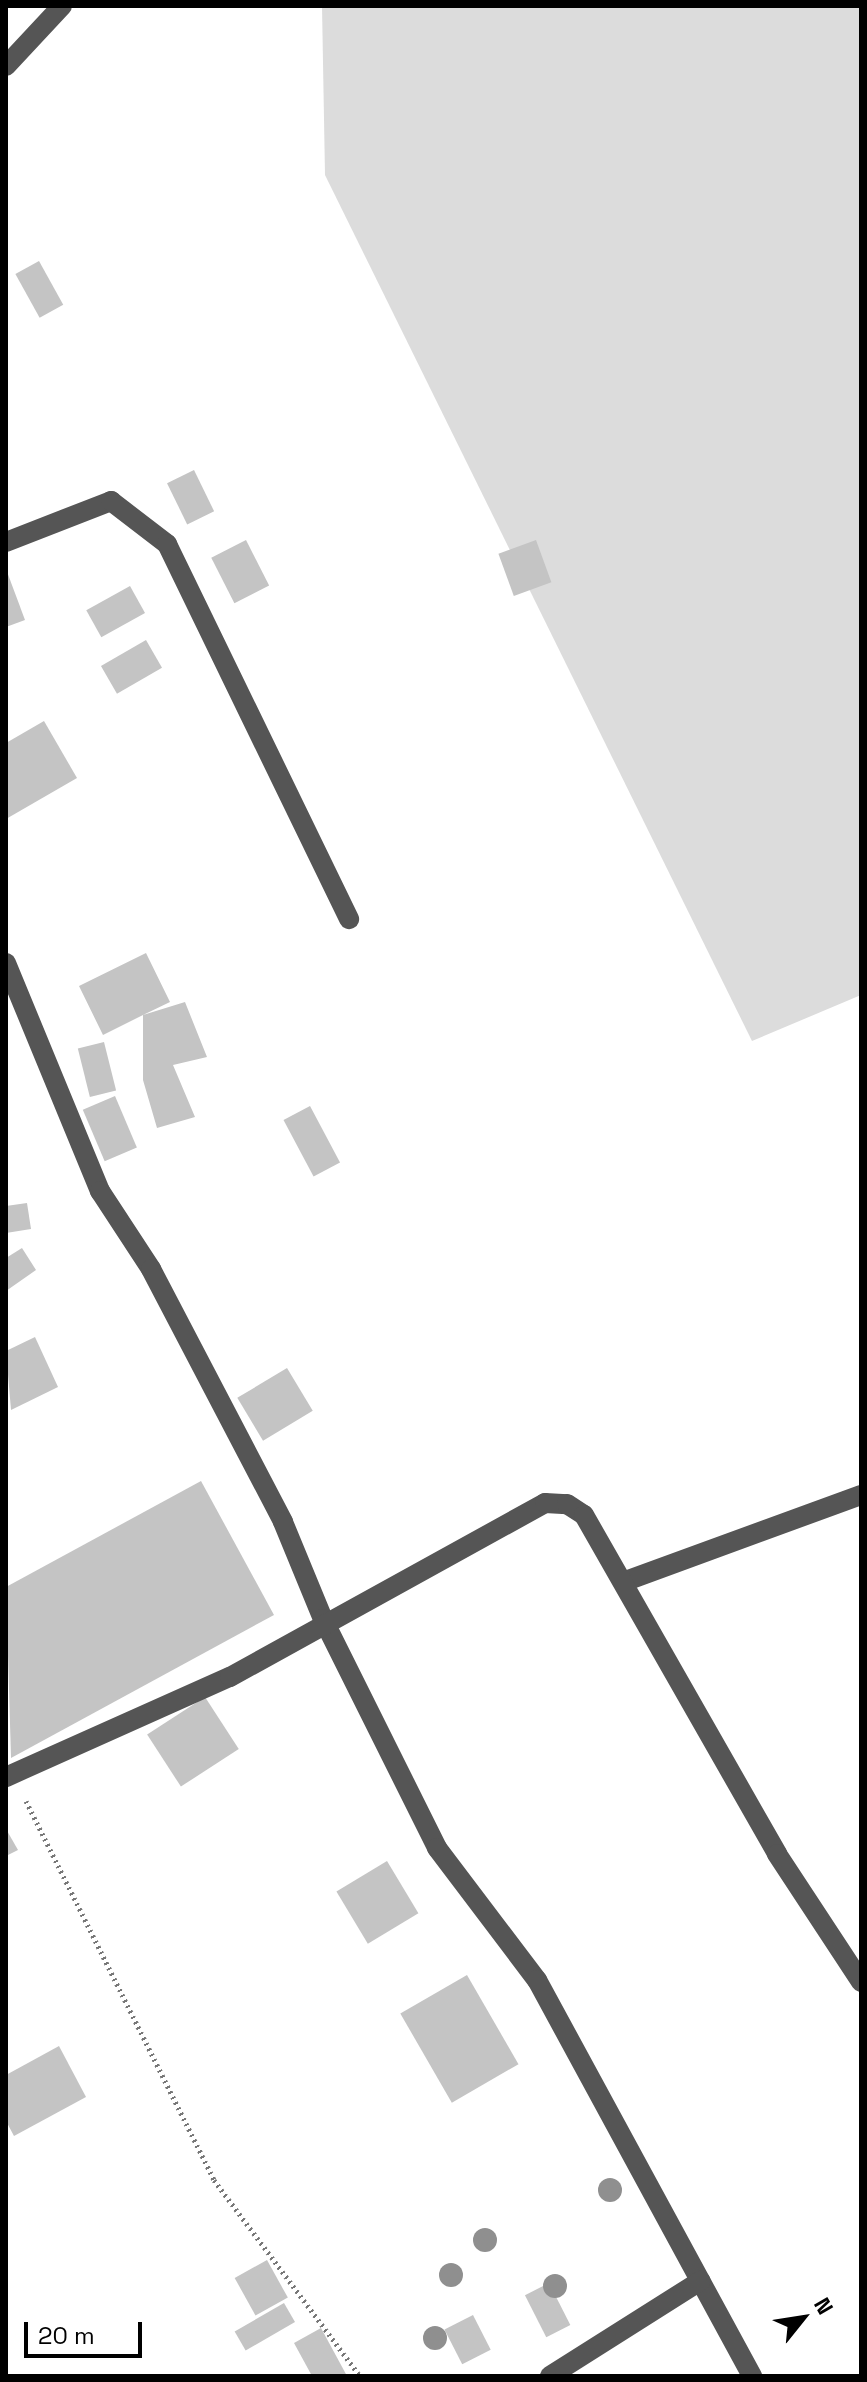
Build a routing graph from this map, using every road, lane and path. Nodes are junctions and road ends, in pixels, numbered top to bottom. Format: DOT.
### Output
graph roads {
  1 [pos="62,6"];
  2 [pos="6,66"];
  3 [pos="6,542"];
  4 [pos="349,919"];
  5 [pos="6,963"];
  6 [pos="861,1495"];
  7 [pos="623,1582"];
  8 [pos="323,1619"];
  9 [pos="10,1775"];
  10 [pos="861,1982"];
  11 [pos="700,2281"];
  12 [pos="360,2376"];
  13 [pos="550,2376"];
  14 [pos="752,2376"];
  1 -- 2 [label="street"];
  3 -- 4 [label="street"];
  5 -- 8 [label="street"];
  6 -- 7 [label="street"];
  7 -- 8 [label="street"];
  7 -- 10 [label="street"];
  8 -- 9 [label="street"];
  8 -- 11 [label="street"];
  9 -- 12 [label="path"];
  11 -- 13 [label="street"];
  11 -- 14 [label="street"];
}
